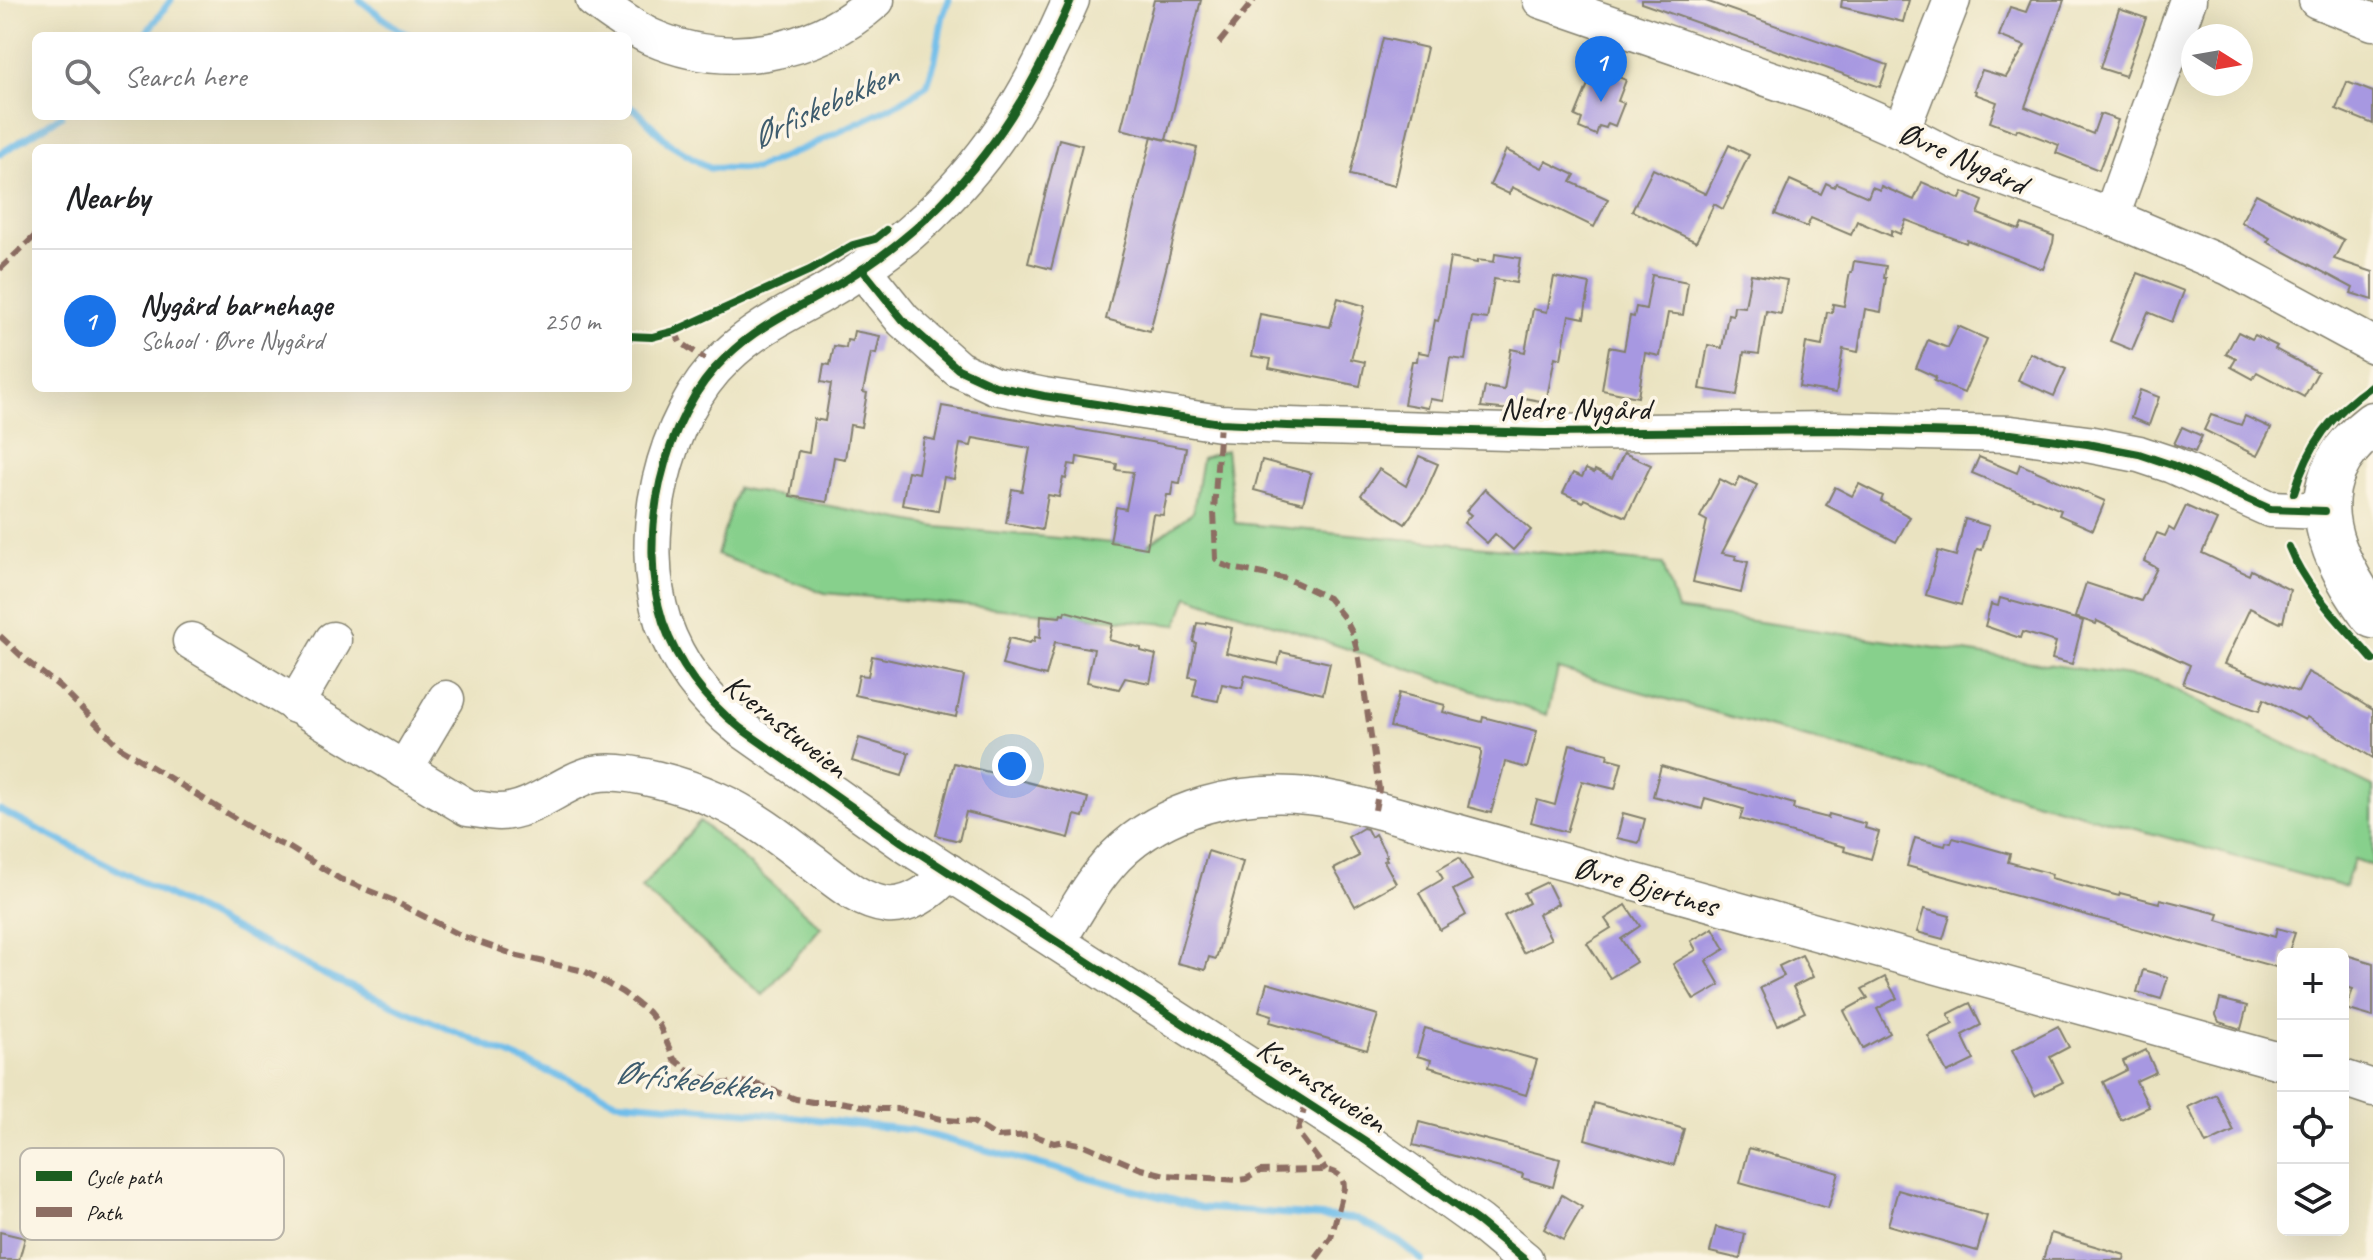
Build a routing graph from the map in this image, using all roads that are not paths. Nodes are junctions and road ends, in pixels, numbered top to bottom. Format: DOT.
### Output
graph roads {
  1 [pos="594,0"];
  2 [pos="876,0"];
  3 [pos="1071,0"];
  4 [pos="1541,0"];
  5 [pos="1952,0"];
  6 [pos="2188,0"];
  7 [pos="2317,0"];
  8 [pos="2373,22"];
  9 [pos="1901,131"];
  10 [pos="2111,217"];
  11 [pos="862,269"];
  12 [pos="2373,345"];
  13 [pos="2373,424"];
  14 [pos="2325,511"];
  15 [pos="2373,616"];
  16 [pos="333,640"];
  17 [pos="191,641"];
  18 [pos="446,699"];
  19 [pos="295,705"];
  20 [pos="404,770"];
  21 [pos="949,872"];
  22 [pos="1057,942"];
  23 [pos="2277,1060"];
  24 [pos="2349,1080"];
  25 [pos="2373,1088"];
  26 [pos="1525,1260"];
  1 -- 2 [label="street"];
  3 -- 11 [label="street, Kvernstuveien"];
  4 -- 9 [label="street, Øvre Nygård"];
  5 -- 9 [label="street"];
  6 -- 10 [label="street"];
  7 -- 8 [label="street"];
  9 -- 10 [label="street, Øvre Nygård"];
  10 -- 12 [label="street, Øvre Nygård"];
  11 -- 14 [label="street, Nedre Nygård"];
  11 -- 21 [label="street, Kvernstuveien"];
  13 -- 14 [label="main road"];
  14 -- 15 [label="main road"];
  16 -- 19 [label="street"];
  17 -- 19 [label="street"];
  18 -- 20 [label="street"];
  19 -- 20 [label="street"];
  20 -- 21 [label="street"];
  21 -- 22 [label="street, Kvernstuveien"];
  22 -- 23 [label="street, Øvre Bjertnes"];
  22 -- 26 [label="street, Kvernstuveien"];
  24 -- 25 [label="street"];
}
